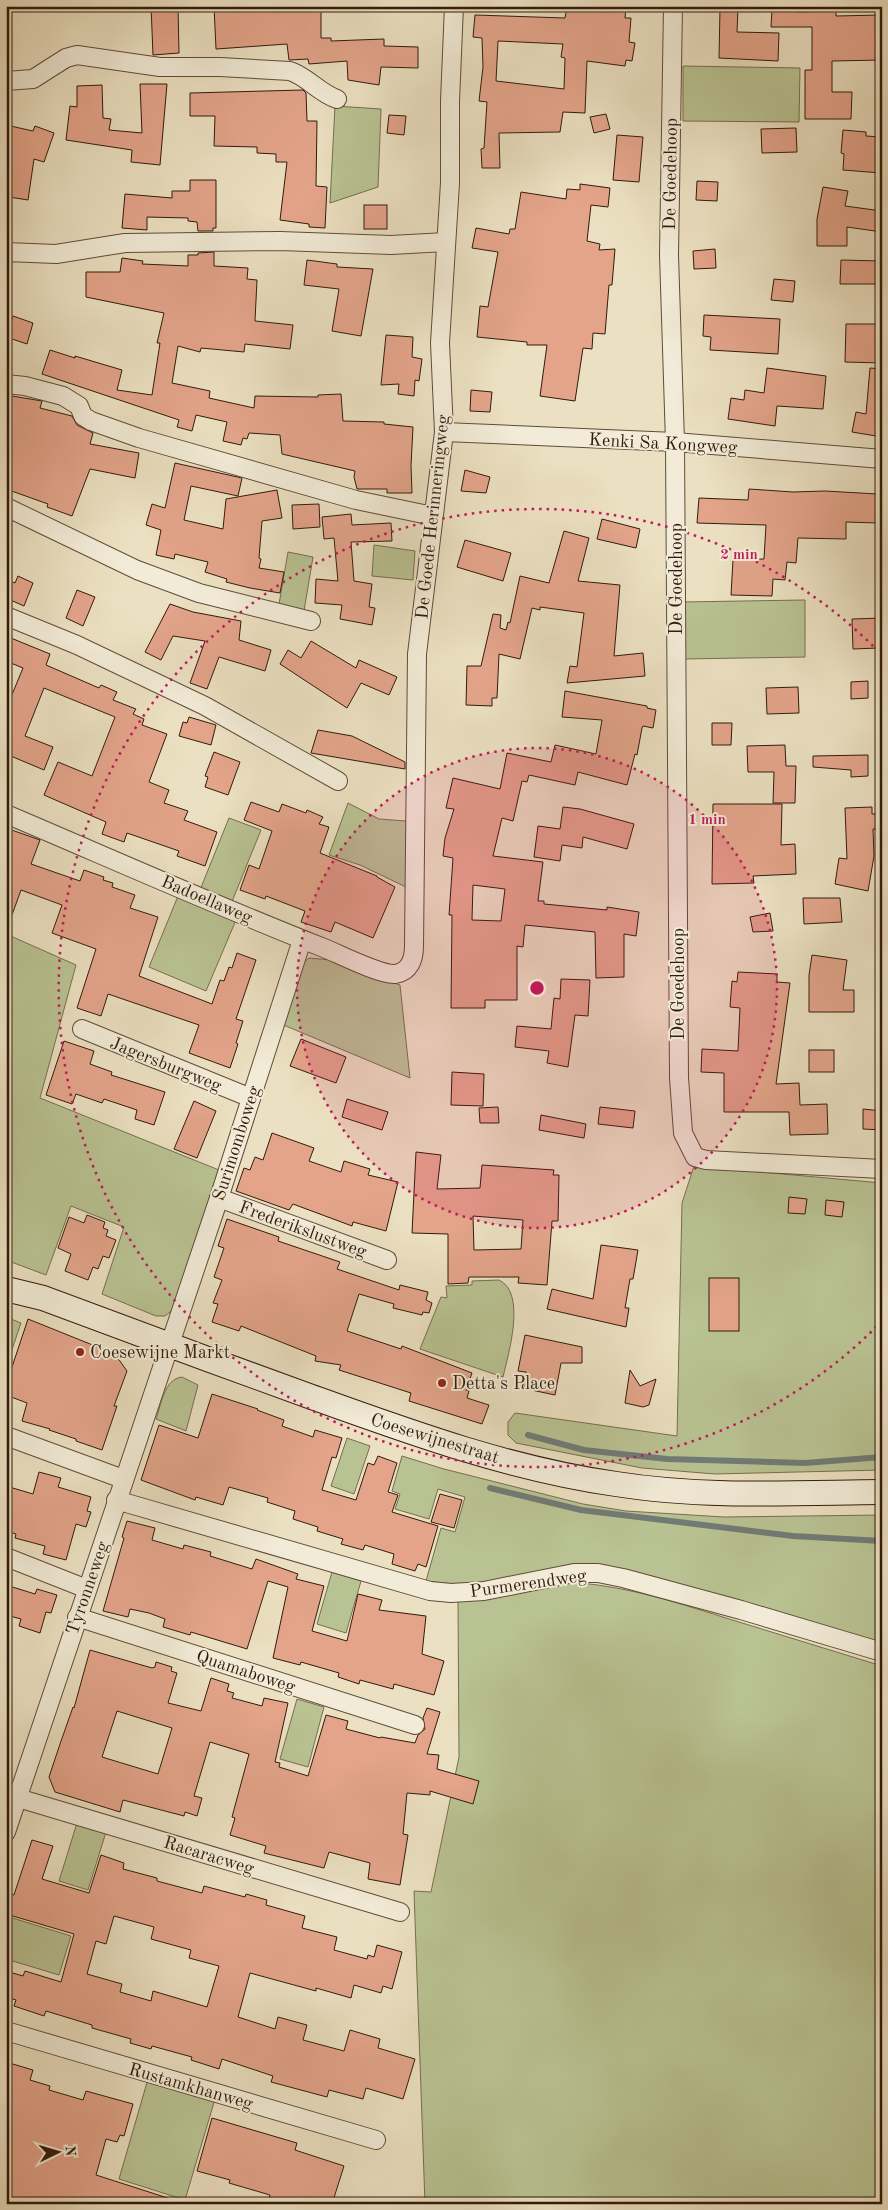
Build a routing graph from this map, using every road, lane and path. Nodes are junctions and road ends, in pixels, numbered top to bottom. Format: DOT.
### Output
graph roads {
  1 [pos="454,6"];
  2 [pos="673,6"];
  3 [pos="6,81"];
  4 [pos="337,98"];
  5 [pos="446,242"];
  6 [pos="6,252"];
  7 [pos="6,384"];
  8 [pos="444,432"];
  9 [pos="675,442"];
  10 [pos="882,458"];
  11 [pos="6,508"];
  12 [pos="433,516"];
  13 [pos="6,616"];
  14 [pos="311,621"];
  15 [pos="338,781"];
  16 [pos="6,814"];
  17 [pos="302,940"];
  18 [pos="409,968"];
  19 [pos="82,1029"];
  20 [pos="251,1098"];
  21 [pos="882,1169"];
  22 [pos="219,1198"];
  23 [pos="387,1260"];
  24 [pos="6,1289"];
  25 [pos="170,1345"];
  26 [pos="6,1436"];
  27 [pos="124,1479"];
  28 [pos="882,1492"];
  29 [pos="116,1500"];
  30 [pos="6,1557"];
  31 [pos="87,1589"];
  32 [pos="77,1617"];
  33 [pos="882,1652"];
  34 [pos="415,1725"];
  35 [pos="18,1798"];
  36 [pos="6,1832"];
  37 [pos="400,1912"];
  38 [pos="6,2031"];
  39 [pos="376,2140"];
  1 -- 5 [label="street, De Goede Herinneringweg"];
  2 -- 9 [label="street, De Goedehoop"];
  3 -- 4 [label="street"];
  5 -- 6 [label="street"];
  5 -- 8 [label="street, De Goede Herinneringweg"];
  7 -- 12 [label="street"];
  8 -- 9 [label="street, Kenki Sa Kongweg"];
  8 -- 12 [label="street, De Goede Herinneringweg"];
  9 -- 10 [label="street, Kenki Sa Kongweg"];
  9 -- 21 [label="street, De Goedehoop"];
  11 -- 14 [label="street"];
  12 -- 18 [label="street, De Goede Herinneringweg"];
  13 -- 15 [label="street"];
  16 -- 17 [label="street, Badoellaweg"];
  17 -- 18 [label="street, Badoellaweg"];
  17 -- 20 [label="street, Surimomboweg"];
  19 -- 20 [label="street, Jagersburgweg"];
  20 -- 22 [label="street, Surimomboweg"];
  22 -- 23 [label="street, Frederikslustweg"];
  22 -- 25 [label="street, Surimomboweg"];
  24 -- 25 [label="main road, Coesewijnestraat"];
  25 -- 27 [label="street, Tyronneweg"];
  25 -- 28 [label="main road, Coesewijnestraat"];
  26 -- 27 [label="street"];
  27 -- 29 [label="street, Tyronneweg"];
  29 -- 31 [label="street, Tyronneweg"];
  29 -- 33 [label="street, Purmerendweg"];
  30 -- 31 [label="street"];
  31 -- 32 [label="street, Tyronneweg"];
  32 -- 34 [label="street, Quamaboweg"];
  32 -- 35 [label="street, Tyronneweg"];
  35 -- 36 [label="street, Tyronneweg"];
  35 -- 37 [label="street, Racaracweg"];
  38 -- 39 [label="street, Rustamkhanweg"];
}
